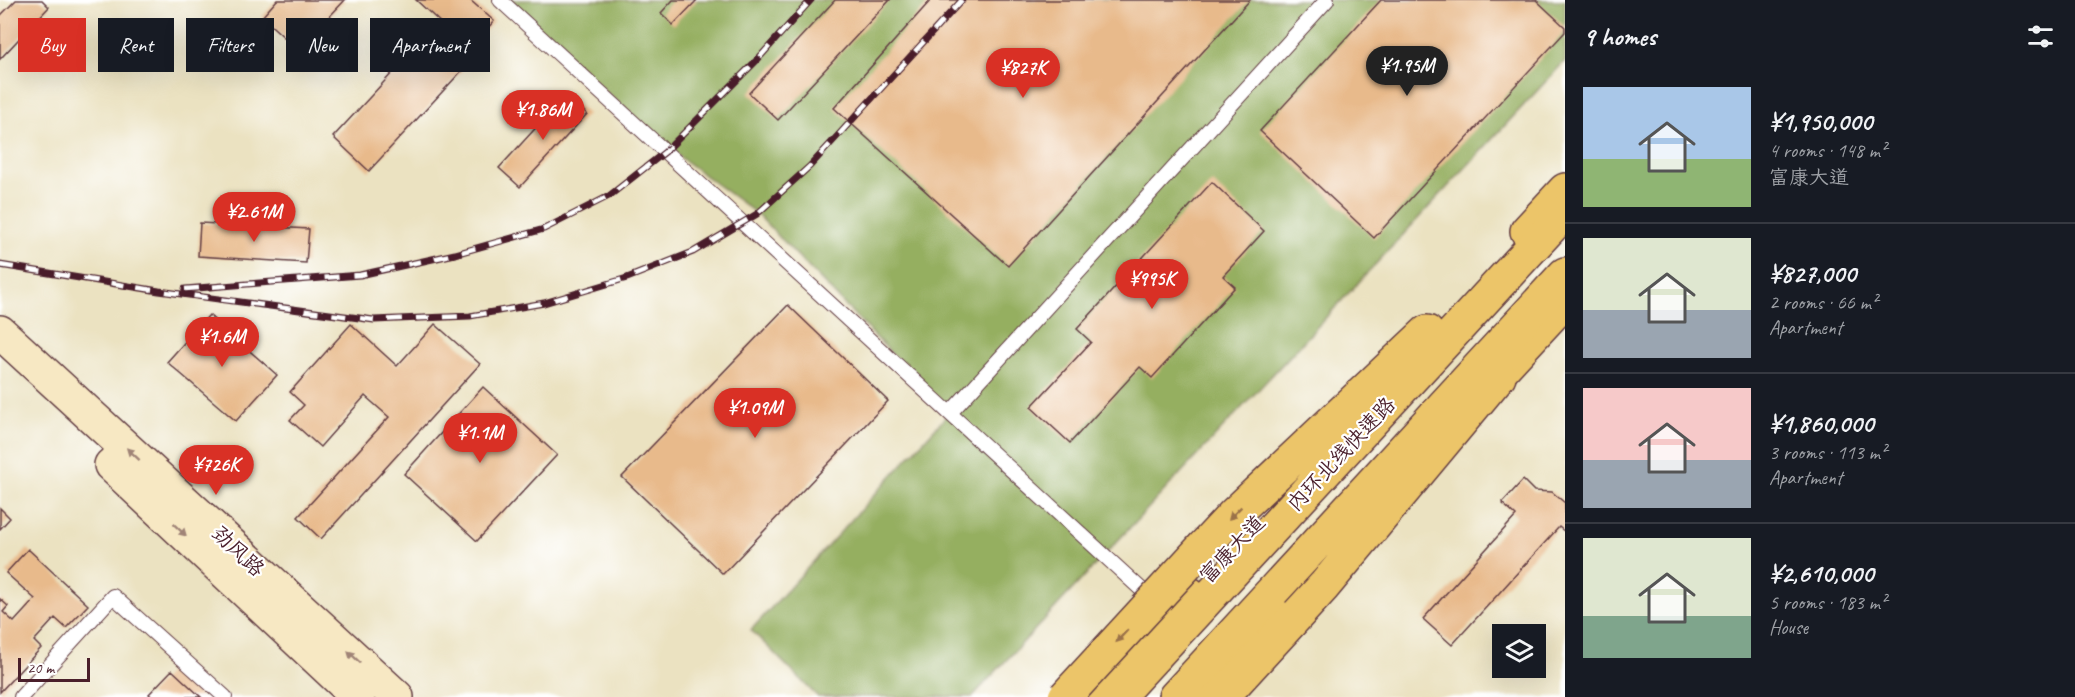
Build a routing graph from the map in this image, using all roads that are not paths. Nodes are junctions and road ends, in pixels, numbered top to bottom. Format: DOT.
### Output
graph roads {
  1 [pos="500,0"];
  2 [pos="1327,0"];
  3 [pos="1565,190"];
  4 [pos="1565,212"];
  5 [pos="1565,274"];
  6 [pos="1476,286"];
  7 [pos="1565,301"];
  8 [pos="0,332"];
  9 [pos="1535,333"];
  10 [pos="0,361"];
  11 [pos="950,413"];
  12 [pos="1170,616"];
  13 [pos="21,697"];
  14 [pos="225,697"];
  15 [pos="358,697"];
  16 [pos="397,697"];
  17 [pos="1065,697"];
  18 [pos="1094,697"];
  19 [pos="1117,697"];
  20 [pos="1175,697"];
  21 [pos="1199,697"];
  22 [pos="1222,697"];
  1 -- 11 [label="lane"];
  2 -- 11 [label="lane"];
  3 -- 6 [label="main road, 富康大道"];
  4 -- 19 [label="main road, 内环北线快速路"];
  5 -- 20 [label="main road, 内环北线快速路"];
  6 -- 12 [label="main road, 富康大道"];
  6 -- 17 [label="main road, one-way, bridge"];
  7 -- 9 [label="main road"];
  16 -- 8 [label="street, 劲风路, one-way"];
  9 -- 21 [label="main road"];
  9 -- 22 [label="main road"];
  10 -- 15 [label="street, 劲风路, one-way"];
  11 -- 12 [label="lane"];
  12 -- 18 [label="main road, 富康大道"];
  13 -- 14 [label="lane"];
}
